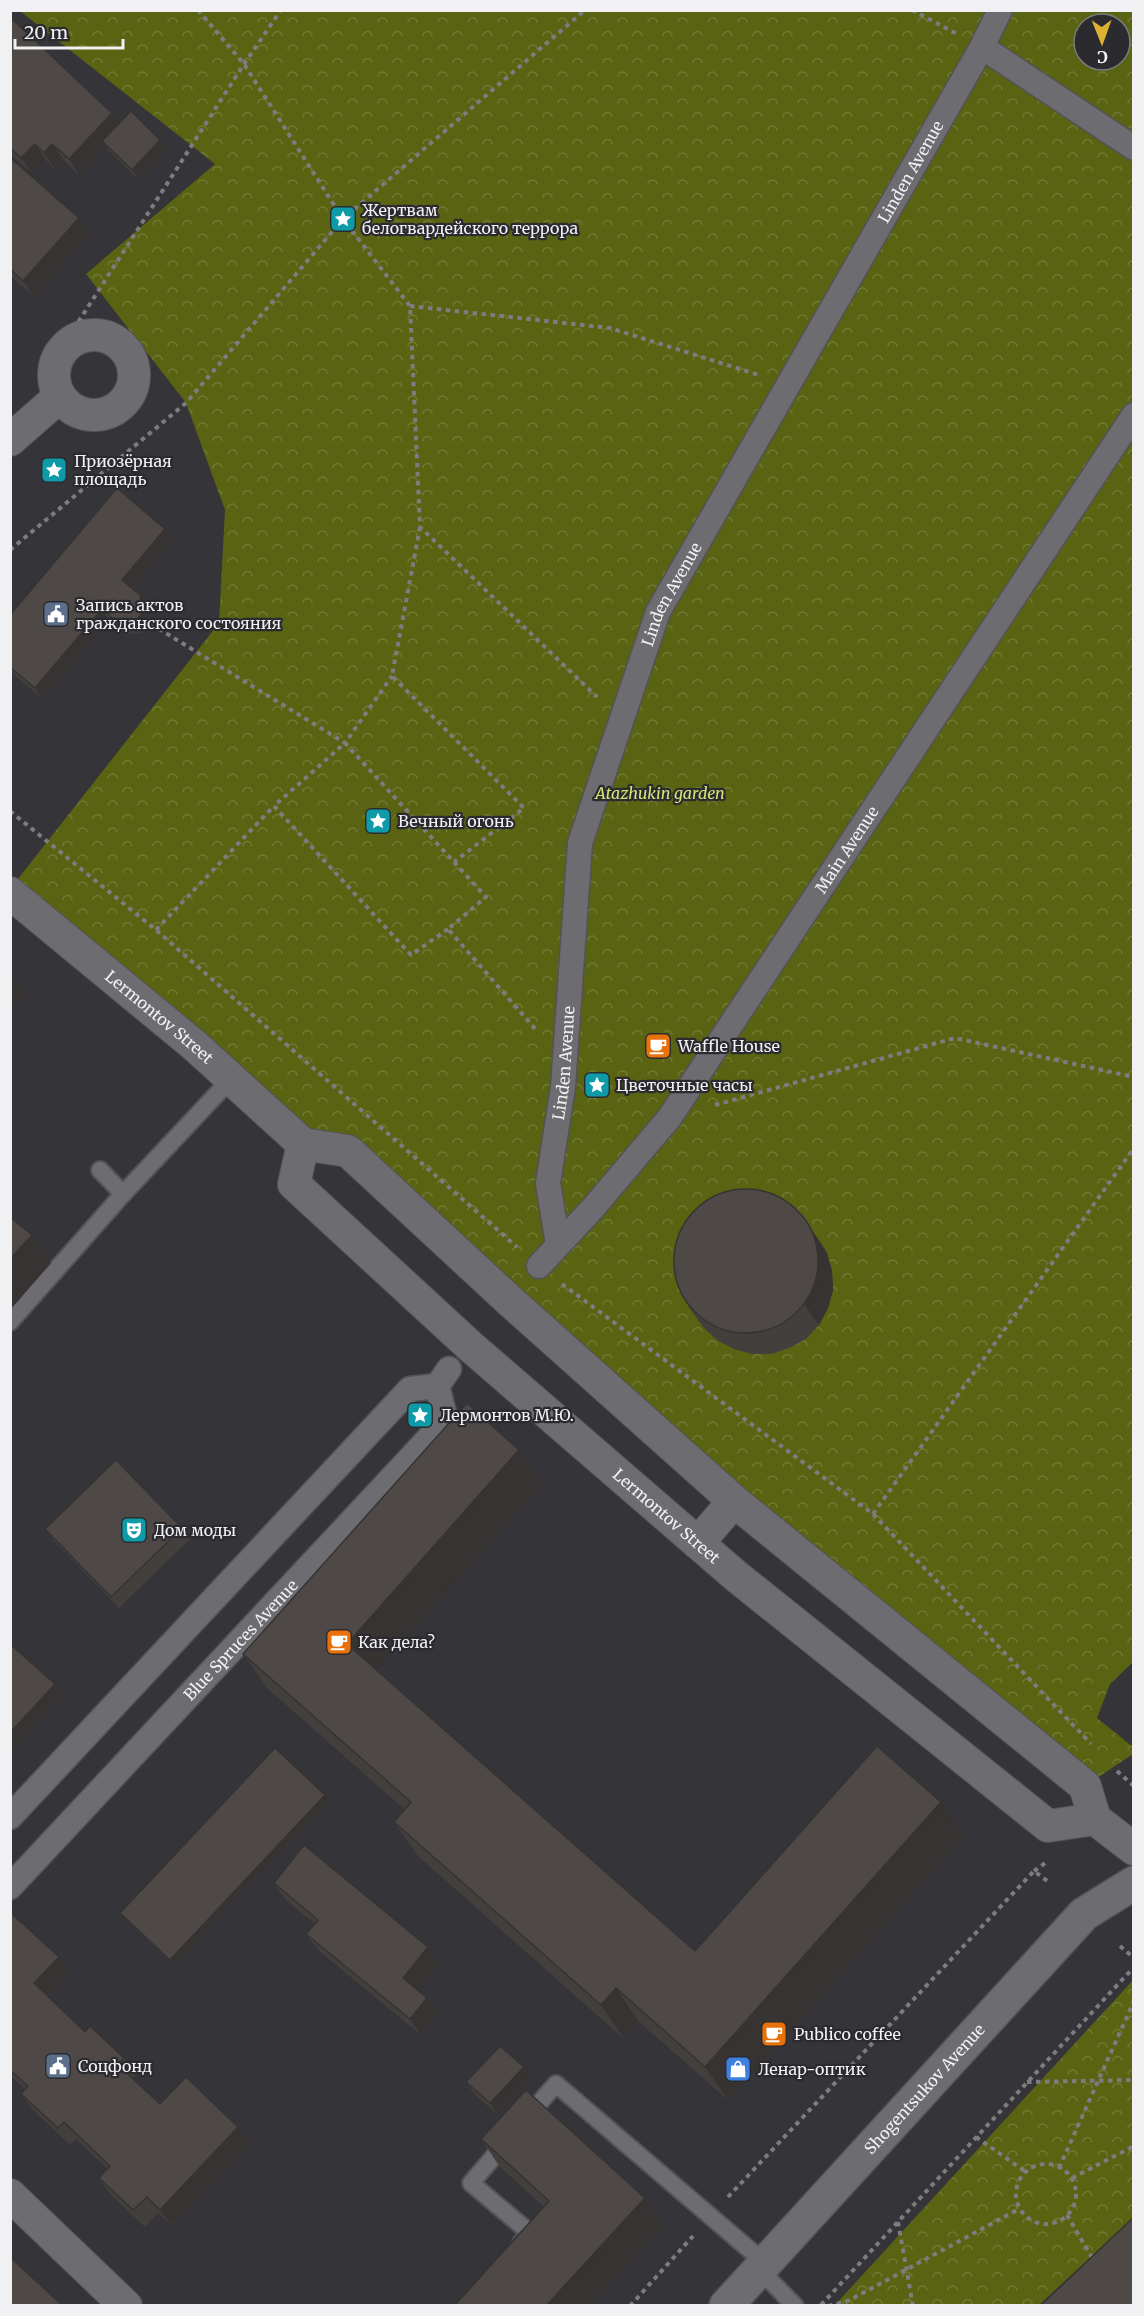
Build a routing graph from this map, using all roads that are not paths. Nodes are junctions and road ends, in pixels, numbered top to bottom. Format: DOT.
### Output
graph roads {
  1 [pos="1000,10"];
  2 [pos="982,47"];
  3 [pos="1134,148"];
  4 [pos="59,397"];
  5 [pos="1134,415"];
  6 [pos="10,440"];
  7 [pos="10,893"];
  8 [pos="231,1079"];
  9 [pos="303,1144"];
  10 [pos="100,1170"];
  11 [pos="123,1194"];
  12 [pos="558,1245"];
  13 [pos="539,1266"];
  14 [pos="10,1322"];
  15 [pos="735,1501"];
  16 [pos="698,1543"];
  17 [pos="10,1816"];
  18 [pos="1095,1819"];
  19 [pos="1134,1849"];
  20 [pos="1134,1883"];
  21 [pos="10,1887"];
  22 [pos="10,2195"];
  23 [pos="508,2257"];
  24 [pos="762,2266"];
  25 [pos="126,2306"];
  26 [pos="726,2306"];
  27 [pos="795,2306"];
  1 -- 2 [label="street, Linden Avenue"];
  2 -- 3 [label="street"];
  2 -- 12 [label="street, Linden Avenue"];
  4 -- 4 [label="street"];
  4 -- 6 [label="street"];
  5 -- 12 [label="street, Main Avenue"];
  7 -- 8 [label="street, Lermontov Street"];
  8 -- 9 [label="street, Lermontov Street"];
  8 -- 11 [label="lane"];
  9 -- 15 [label="street"];
  9 -- 16 [label="street, Lermontov Street"];
  10 -- 11 [label="lane"];
  11 -- 14 [label="lane"];
  12 -- 13 [label="street, Main Avenue"];
  15 -- 16 [label="street"];
  15 -- 18 [label="street"];
  16 -- 18 [label="street, Lermontov Street"];
  17 -- 21 [label="street, Blue Spruces Avenue"];
  18 -- 19 [label="street"];
  20 -- 24 [label="main road, Shogentsukov Avenue"];
  22 -- 25 [label="street"];
  23 -- 24 [label="lane"];
  24 -- 26 [label="main road, Shogentsukov Avenue"];
  24 -- 27 [label="lane"];
}
